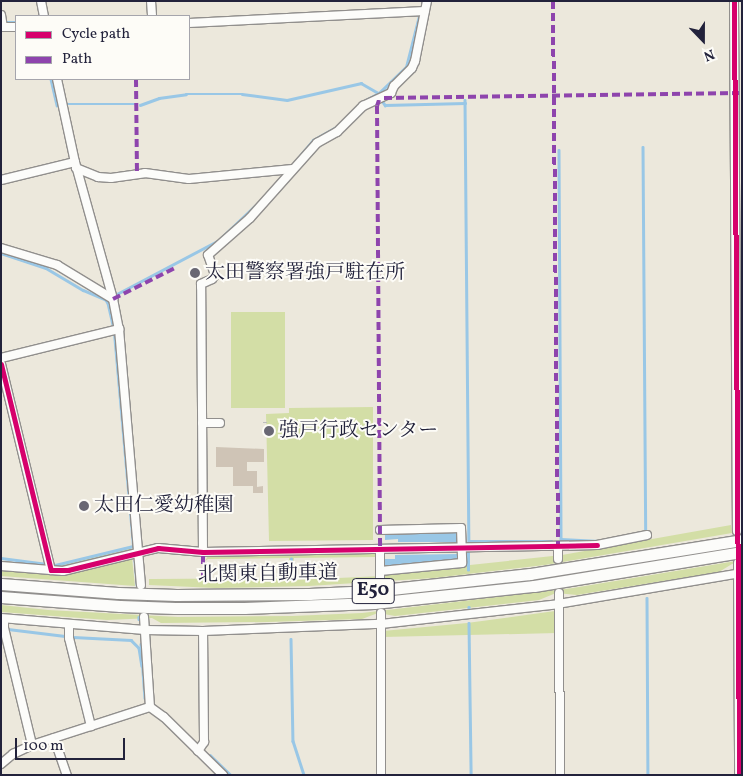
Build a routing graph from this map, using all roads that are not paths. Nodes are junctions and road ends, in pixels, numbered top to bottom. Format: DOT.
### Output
graph roads {
  1 [pos="41,1"];
  2 [pos="151,1"];
  3 [pos="427,1"];
  4 [pos="734,1"];
  5 [pos="425,11"];
  6 [pos="1,15"];
  7 [pos="44,15"];
  8 [pos="152,15"];
  9 [pos="190,23"];
  10 [pos="2,27"];
  11 [pos="15,27"];
  12 [pos="57,80"];
  13 [pos="76,165"];
  14 [pos="293,170"];
  15 [pos="1,180"];
  16 [pos="1,248"];
  17 [pos="113,299"];
  18 [pos="119,329"];
  19 [pos="1,358"];
  20 [pos="1,364"];
  21 [pos="202,423"];
  22 [pos="220,423"];
  23 [pos="380,530"];
  24 [pos="647,535"];
  25 [pos="740,535"];
  26 [pos="558,546"];
  27 [pos="461,548"];
  28 [pos="380,549"];
  29 [pos="139,552"];
  30 [pos="203,552"];
  31 [pos="740,558"];
  32 [pos="558,559"];
  33 [pos="1,566"];
  34 [pos="51,570"];
  35 [pos="740,574"];
  36 [pos="1,584"];
  37 [pos="141,585"];
  38 [pos="559,593"];
  39 [pos="1,597"];
  40 [pos="558,604"];
  41 [pos="381,613"];
  42 [pos="144,617"];
  43 [pos="3,619"];
  44 [pos="381,624"];
  45 [pos="69,625"];
  46 [pos="145,630"];
  47 [pos="203,631"];
  48 [pos="150,707"];
  49 [pos="91,726"];
  50 [pos="54,738"];
  51 [pos="32,745"];
  52 [pos="198,751"];
  53 [pos="1,764"];
  54 [pos="67,775"];
  55 [pos="224,775"];
  56 [pos="382,775"];
  57 [pos="560,775"];
  58 [pos="739,775"];
  1 -- 7 [label="street"];
  2 -- 8 [label="street"];
  3 -- 5 [label="street"];
  4 -- 25 [label="street"];
  5 -- 9 [label="street"];
  5 -- 14 [label="street"];
  6 -- 10 [label="street"];
  10 -- 11 [label="street"];
  12 -- 13 [label="street"];
  13 -- 14 [label="street"];
  13 -- 15 [label="street"];
  13 -- 17 [label="street"];
  14 -- 21 [label="street"];
  16 -- 17 [label="street"];
  17 -- 18 [label="street"];
  18 -- 19 [label="street"];
  18 -- 29 [label="street"];
  20 -- 34 [label="street"];
  21 -- 22 [label="street"];
  21 -- 30 [label="street"];
  23 -- 27 [label="street"];
  24 -- 26 [label="street"];
  25 -- 36 [label="highway, 北関東自動車道 / E50"];
  26 -- 27 [label="street"];
  26 -- 32 [label="street"];
  27 -- 28 [label="street"];
  27 -- 28 [label="street"];
  28 -- 30 [label="street"];
  29 -- 30 [label="street"];
  29 -- 34 [label="street"];
  29 -- 37 [label="street"];
  31 -- 35 [label="street"];
  31 -- 39 [label="highway, 北関東自動車道 / E50"];
  33 -- 34 [label="street"];
  35 -- 40 [label="street"];
  35 -- 58 [label="street"];
  38 -- 40 [label="street"];
  40 -- 44 [label="street"];
  40 -- 57 [label="street"];
  41 -- 44 [label="street"];
  42 -- 46 [label="street"];
  43 -- 45 [label="street"];
  43 -- 51 [label="street"];
  44 -- 47 [label="street"];
  44 -- 56 [label="street"];
  45 -- 46 [label="street"];
  45 -- 49 [label="street"];
  46 -- 47 [label="street"];
  46 -- 48 [label="street"];
  47 -- 52 [label="street"];
  48 -- 49 [label="street"];
  48 -- 52 [label="street"];
  49 -- 50 [label="street"];
  50 -- 51 [label="street"];
  50 -- 54 [label="street"];
  51 -- 53 [label="street"];
  52 -- 55 [label="street"];
}
